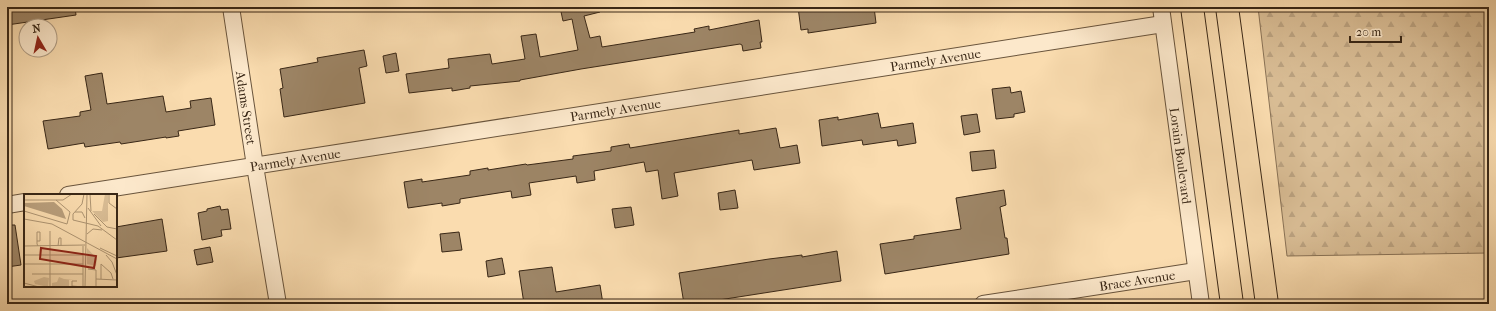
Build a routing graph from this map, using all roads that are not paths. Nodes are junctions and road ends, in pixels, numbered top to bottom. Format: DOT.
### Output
graph roads {
  1 [pos="231,7"];
  2 [pos="1161,7"];
  3 [pos="1192,7"];
  4 [pos="1227,7"];
  5 [pos="1163,24"];
  6 [pos="255,166"];
  7 [pos="74,194"];
  8 [pos="24,202"];
  9 [pos="7,205"];
  10 [pos="1196,271"];
  11 [pos="278,304"];
  12 [pos="983,304"];
  13 [pos="1201,304"];
  14 [pos="1232,304"];
  15 [pos="1267,304"];
  1 -- 6 [label="street, Adams Street"];
  2 -- 5 [label="street, Lorain Boulevard"];
  3 -- 14 [label="highway"];
  4 -- 15 [label="highway"];
  5 -- 6 [label="street, Parmely Avenue"];
  5 -- 10 [label="street, Lorain Boulevard"];
  6 -- 7 [label="street, Parmely Avenue"];
  6 -- 11 [label="street, Adams Street"];
  8 -- 9 [label="street"];
  10 -- 12 [label="street, Brace Avenue"];
  10 -- 13 [label="street, Lorain Boulevard"];
}
